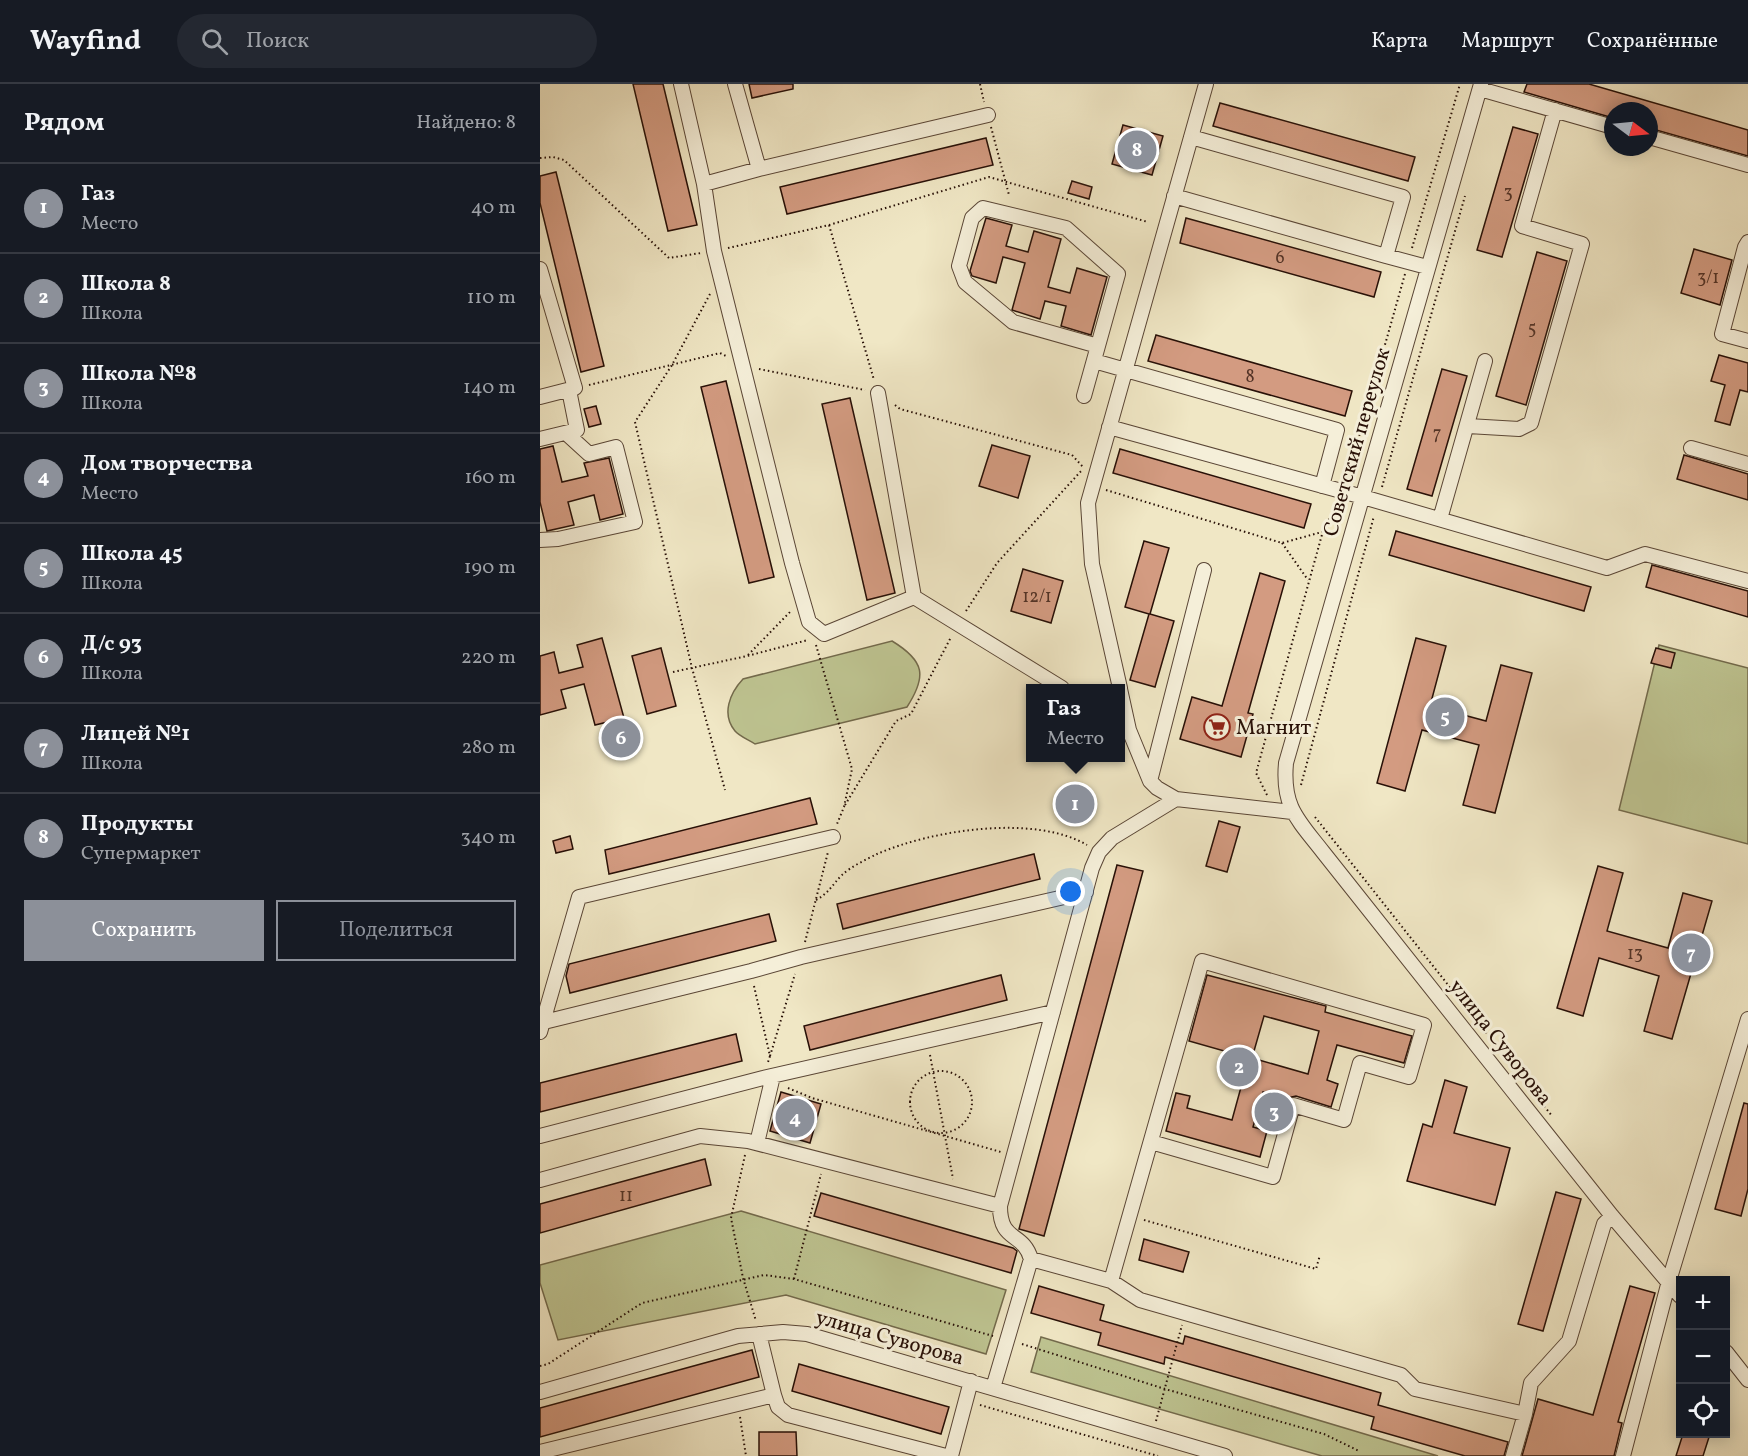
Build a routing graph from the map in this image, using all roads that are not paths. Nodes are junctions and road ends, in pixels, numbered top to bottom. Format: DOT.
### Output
graph roads {
  1 [pos="681,84"];
  2 [pos="735,84"];
  3 [pos="1206,84"];
  4 [pos="1480,86"];
  5 [pos="1555,110"];
  6 [pos="988,115"];
  7 [pos="1604,124"];
  8 [pos="1191,137"];
  9 [pos="1658,140"];
  10 [pos="1748,165"];
  11 [pos="759,169"];
  12 [pos="704,184"];
  13 [pos="1174,196"];
  14 [pos="1748,242"];
  15 [pos="1386,256"];
  16 [pos="1427,267"];
  17 [pos="540,269"];
  18 [pos="1748,341"];
  19 [pos="1098,346"];
  20 [pos="1094,361"];
  21 [pos="1485,361"];
  22 [pos="1126,369"];
  23 [pos="572,389"];
  24 [pos="878,393"];
  25 [pos="1084,396"];
  26 [pos="540,397"];
  27 [pos="1468,426"];
  28 [pos="1109,427"];
  29 [pos="566,433"];
  30 [pos="540,439"];
  31 [pos="1690,448"];
  32 [pos="1748,464"];
  33 [pos="1322,486"];
  34 [pos="1363,497"];
  35 [pos="1440,519"];
  36 [pos="540,540"];
  37 [pos="1204,570"];
  38 [pos="1748,580"];
  39 [pos="914,597"];
  40 [pos="1055,684"];
  41 [pos="1119,684"];
  42 [pos="1125,727"];
  43 [pos="1150,781"];
  44 [pos="1176,799"];
  45 [pos="1292,812"];
  46 [pos="832,837"];
  47 [pos="1086,892"];
  48 [pos="1053,1012"];
  49 [pos="1748,1019"];
  50 [pos="542,1027"];
  51 [pos="769,1079"];
  52 [pos="540,1136"];
  53 [pos="752,1142"];
  54 [pos="1150,1142"];
  55 [pos="540,1180"];
  56 [pos="1000,1206"];
  57 [pos="1612,1216"];
  58 [pos="1031,1259"];
  59 [pos="1111,1281"];
  60 [pos="1668,1281"];
  61 [pos="1676,1291"];
  62 [pos="759,1334"];
  63 [pos="1730,1358"];
  64 [pos="1748,1380"];
  65 [pos="970,1381"];
  66 [pos="993,1388"];
  67 [pos="540,1392"];
  68 [pos="774,1395"];
  69 [pos="1525,1414"];
  70 [pos="540,1452"];
  71 [pos="946,1456"];
  72 [pos="951,1456"];
  73 [pos="1225,1456"];
  74 [pos="1513,1456"];
  75 [pos="1623,1456"];
  1 -- 12 [label="street"];
  2 -- 11 [label="street"];
  3 -- 8 [label="street"];
  4 -- 5 [label="street"];
  4 -- 16 [label="street, Советский переулок"];
  5 -- 7 [label="street"];
  5 -- 27 [label="street"];
  6 -- 11 [label="street"];
  8 -- 13 [label="street"];
  8 -- 15 [label="street"];
  9 -- 10 [label="street"];
  11 -- 12 [label="street"];
  12 -- 39 [label="street"];
  13 -- 15 [label="street"];
  13 -- 22 [label="street"];
  14 -- 18 [label="street"];
  15 -- 16 [label="street"];
  16 -- 34 [label="street, Советский переулок"];
  17 -- 23 [label="street"];
  19 -- 19 [label="street"];
  19 -- 20 [label="street"];
  20 -- 22 [label="street"];
  20 -- 25 [label="street"];
  21 -- 27 [label="street"];
  22 -- 28 [label="street"];
  22 -- 33 [label="street"];
  23 -- 26 [label="street"];
  23 -- 29 [label="street"];
  24 -- 39 [label="street"];
  27 -- 35 [label="street"];
  28 -- 33 [label="street"];
  28 -- 41 [label="street"];
  29 -- 30 [label="street"];
  29 -- 36 [label="street"];
  31 -- 32 [label="street"];
  33 -- 34 [label="street"];
  34 -- 35 [label="street"];
  34 -- 45 [label="street, Советский переулок"];
  35 -- 38 [label="street"];
  37 -- 43 [label="street"];
  39 -- 40 [label="street"];
  42 -- 43 [label="street"];
  43 -- 44 [label="street"];
  44 -- 45 [label="street"];
  44 -- 47 [label="street"];
  45 -- 57 [label="street, улица Суворова"];
  46 -- 50 [label="street"];
  47 -- 48 [label="street"];
  47 -- 50 [label="street"];
  48 -- 51 [label="street"];
  48 -- 56 [label="street"];
  49 -- 60 [label="street"];
  51 -- 52 [label="street"];
  51 -- 53 [label="street"];
  53 -- 55 [label="street"];
  53 -- 56 [label="street"];
  54 -- 54 [label="street"];
  54 -- 59 [label="street"];
  56 -- 58 [label="street"];
  57 -- 60 [label="street, улица Суворова"];
  57 -- 69 [label="street"];
  58 -- 59 [label="street"];
  58 -- 66 [label="street"];
  59 -- 69 [label="street"];
  60 -- 61 [label="street, улица Суворова"];
  60 -- 75 [label="street"];
  62 -- 65 [label="street, улица Суворова"];
  62 -- 67 [label="street, улица Суворова"];
  62 -- 68 [label="street"];
  63 -- 64 [label="street"];
  65 -- 66 [label="street, улица Суворова"];
  65 -- 72 [label="street"];
  66 -- 73 [label="street, улица Суворова"];
  68 -- 70 [label="street"];
  68 -- 71 [label="street"];
  69 -- 74 [label="street"];
}
